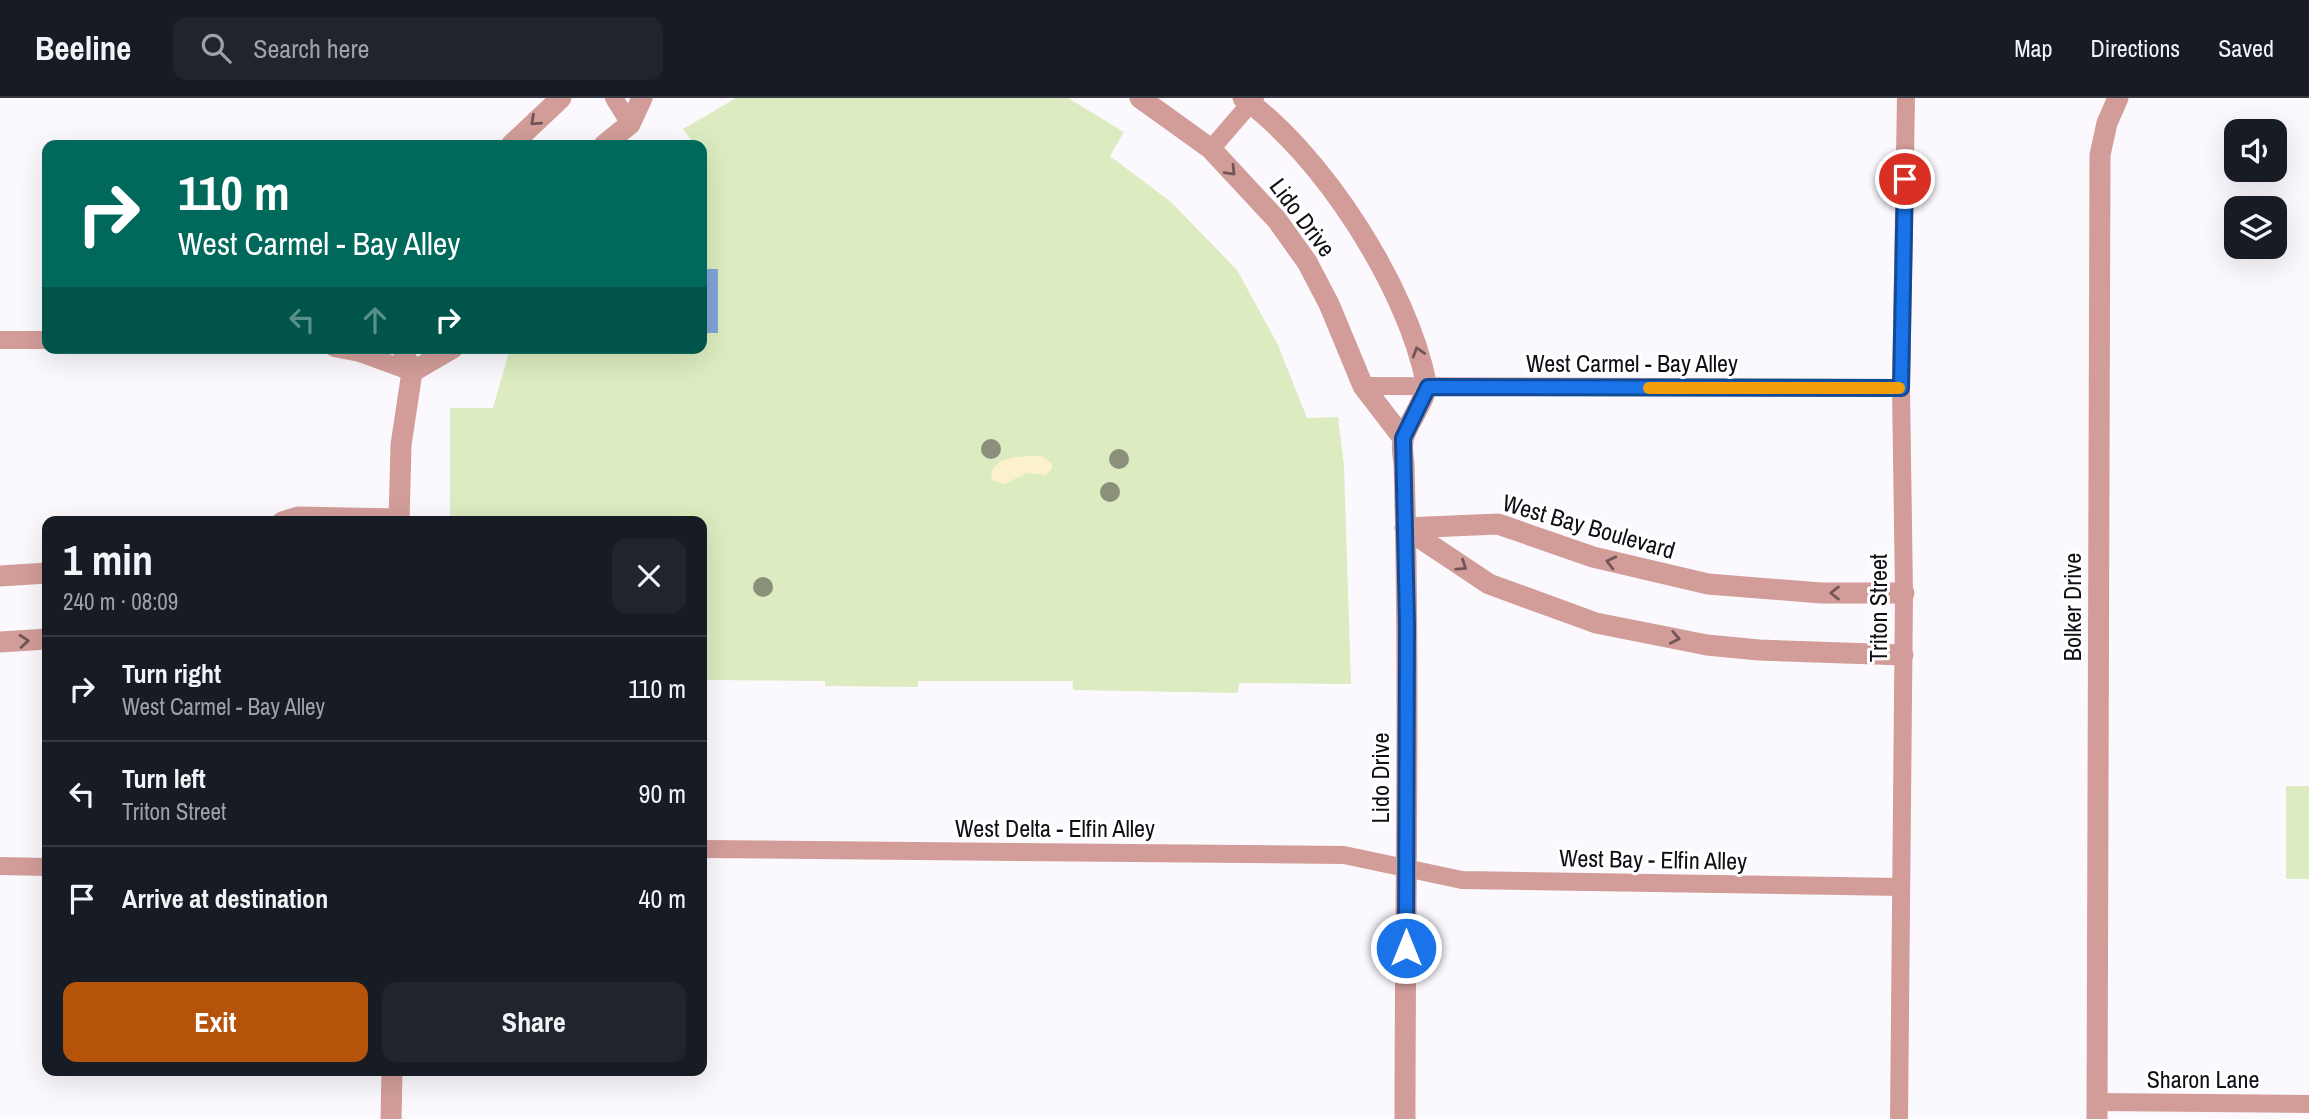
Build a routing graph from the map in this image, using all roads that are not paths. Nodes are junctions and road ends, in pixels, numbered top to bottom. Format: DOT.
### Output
graph roads {
  1 [pos="561,98"];
  2 [pos="614,98"];
  3 [pos="642,98"];
  4 [pos="1140,98"];
  5 [pos="1906,98"];
  6 [pos="2118,98"];
  7 [pos="1250,100"];
  8 [pos="629,124"];
  9 [pos="516,140"];
  10 [pos="610,140"];
  11 [pos="1211,149"];
  12 [pos="0,340"];
  13 [pos="42,340"];
  14 [pos="363,354"];
  15 [pos="404,354"];
  16 [pos="443,354"];
  17 [pos="412,372"];
  18 [pos="1363,386"];
  19 [pos="1428,387"];
  20 [pos="1901,388"];
  21 [pos="1403,438"];
  22 [pos="398,516"];
  23 [pos="1405,528"];
  24 [pos="42,573"];
  25 [pos="0,576"];
  26 [pos="1904,593"];
  27 [pos="42,639"];
  28 [pos="0,642"];
  29 [pos="1903,655"];
  30 [pos="707,849"];
  31 [pos="0,866"];
  32 [pos="42,867"];
  33 [pos="1406,868"];
  34 [pos="1900,887"];
  35 [pos="392,1076"];
  36 [pos="2309,1104"];
  37 [pos="2097,1111"];
  38 [pos="391,1119"];
  39 [pos="1405,1119"];
  40 [pos="1899,1119"];
  1 -- 9 [label="street, one-way"];
  2 -- 8 [label="lane"];
  3 -- 8 [label="street"];
  4 -- 11 [label="street, Lido Drive"];
  5 -- 20 [label="lane, Triton Street"];
  6 -- 37 [label="street, Bolker Drive"];
  7 -- 11 [label="lane"];
  19 -- 7 [label="street, Lido Drive, one-way"];
  8 -- 10 [label="street"];
  11 -- 18 [label="street, Lido Drive, one-way"];
  12 -- 13 [label="lane"];
  14 -- 17 [label="lane"];
  15 -- 17 [label="street"];
  16 -- 17 [label="street"];
  17 -- 22 [label="street"];
  18 -- 19 [label="lane, West Carmel - Bay Alley"];
  18 -- 21 [label="street, Lido Drive"];
  19 -- 20 [label="lane, West Carmel - Bay Alley"];
  19 -- 21 [label="street, Lido Drive"];
  20 -- 26 [label="lane, Triton Street"];
  21 -- 23 [label="street, Lido Drive"];
  26 -- 23 [label="street, West Bay Boulevard, one-way"];
  23 -- 29 [label="street, one-way"];
  23 -- 33 [label="street, Lido Drive"];
  24 -- 25 [label="street"];
  26 -- 29 [label="lane, Triton Street"];
  28 -- 27 [label="street, one-way"];
  29 -- 34 [label="lane, Triton Street"];
  30 -- 33 [label="lane, West Delta - Elfin Alley"];
  31 -- 32 [label="lane"];
  33 -- 34 [label="lane, West Bay - Elfin Alley"];
  33 -- 39 [label="street, Lido Drive"];
  34 -- 40 [label="lane, Triton Street"];
  35 -- 38 [label="street"];
  36 -- 37 [label="lane, Sharon Lane"];
}
